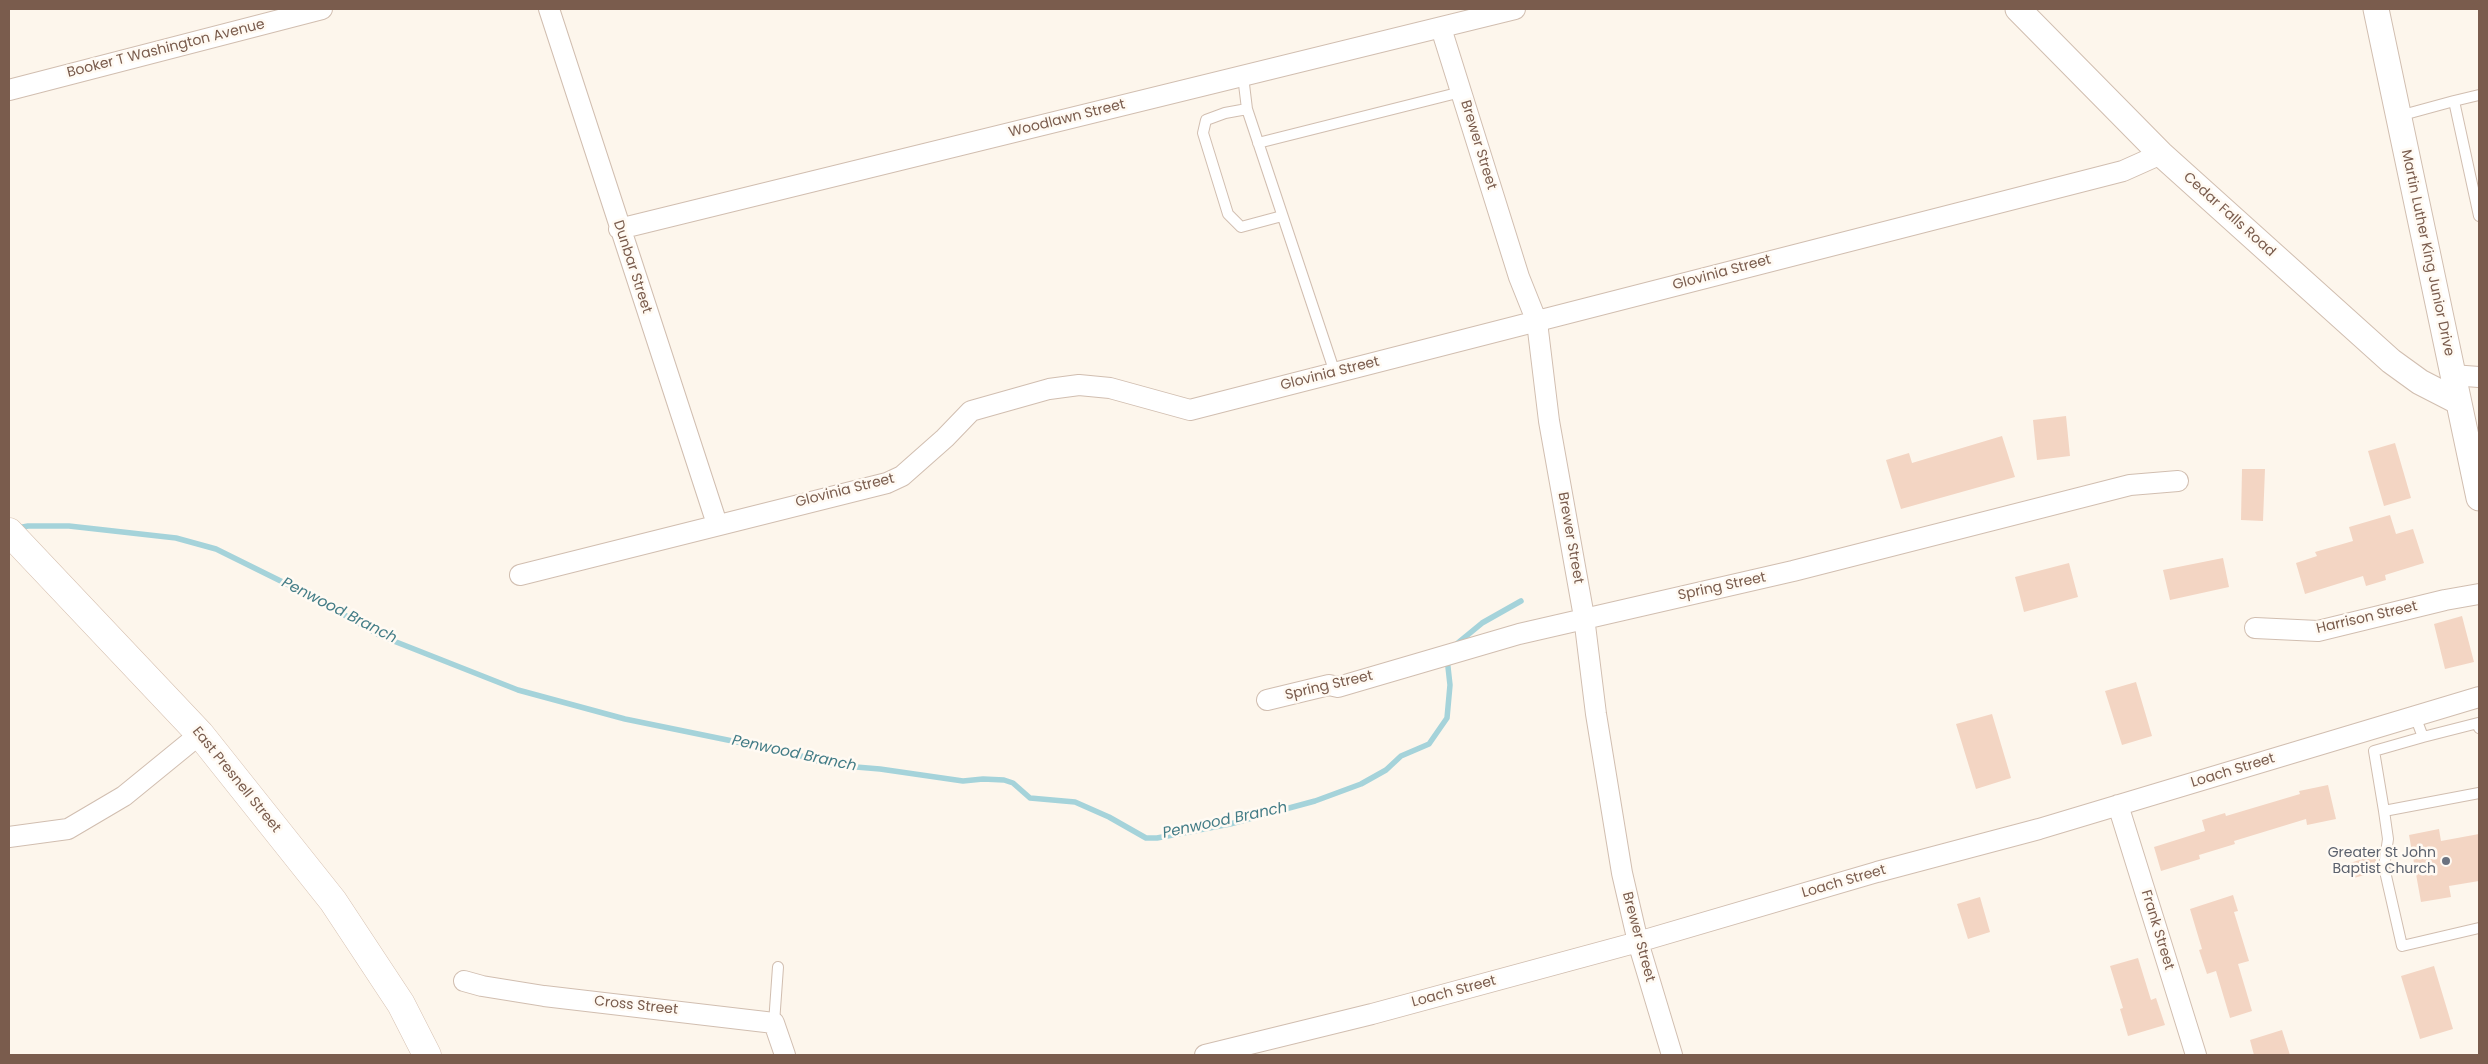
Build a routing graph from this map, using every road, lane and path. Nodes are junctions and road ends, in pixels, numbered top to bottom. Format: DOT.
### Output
graph roads {
  1 [pos="322,9"];
  2 [pos="549,9"];
  3 [pos="1515,9"];
  4 [pos="2018,9"];
  5 [pos="2376,9"];
  6 [pos="1441,28"];
  7 [pos="1243,76"];
  8 [pos="9,90"];
  9 [pos="1461,92"];
  10 [pos="2479,95"];
  11 [pos="2454,101"];
  12 [pos="1247,108"];
  13 [pos="2399,116"];
  14 [pos="1258,142"];
  15 [pos="2161,154"];
  16 [pos="1282,216"];
  17 [pos="2479,216"];
  18 [pos="619,229"];
  19 [pos="1537,322"];
  20 [pos="1335,373"];
  21 [pos="2452,374"];
  22 [pos="2479,377"];
  23 [pos="2457,400"];
  24 [pos="2178,481"];
  25 [pos="2479,498"];
  26 [pos="717,524"];
  27 [pos="9,532"];
  28 [pos="520,575"];
  29 [pos="2479,594"];
  30 [pos="1584,617"];
  31 [pos="2254,628"];
  32 [pos="2479,697"];
  33 [pos="1267,700"];
  34 [pos="2415,716"];
  35 [pos="2479,728"];
  36 [pos="200,734"];
  37 [pos="2423,736"];
  38 [pos="2479,793"];
  39 [pos="2118,805"];
  40 [pos="2384,811"];
  41 [pos="9,837"];
  42 [pos="2479,928"];
  43 [pos="1638,942"];
  44 [pos="778,967"];
  45 [pos="464,981"];
  46 [pos="774,1023"];
  47 [pos="427,1055"];
  48 [pos="785,1055"];
  49 [pos="1205,1055"];
  50 [pos="1672,1055"];
  51 [pos="2196,1055"];
  1 -- 8 [label="street, Booker T Washington Avenue"];
  2 -- 18 [label="street, Dunbar Street"];
  3 -- 6 [label="street, Woodlawn Street"];
  4 -- 15 [label="street, Cedar Falls Road"];
  5 -- 13 [label="street, Martin Luther King Junior Drive"];
  6 -- 7 [label="street, Woodlawn Street"];
  6 -- 9 [label="street, Brewer Street"];
  7 -- 12 [label="lane"];
  7 -- 18 [label="street, Woodlawn Street"];
  9 -- 14 [label="lane"];
  9 -- 19 [label="street, Brewer Street"];
  10 -- 11 [label="lane"];
  11 -- 13 [label="lane"];
  11 -- 17 [label="lane"];
  12 -- 14 [label="lane"];
  12 -- 16 [label="lane"];
  13 -- 21 [label="street, Martin Luther King Junior Drive"];
  14 -- 16 [label="lane"];
  15 -- 19 [label="street, Glovinia Street"];
  15 -- 23 [label="street, Cedar Falls Road"];
  16 -- 20 [label="lane"];
  18 -- 26 [label="street, Dunbar Street"];
  19 -- 20 [label="street, Glovinia Street"];
  19 -- 30 [label="street, Brewer Street"];
  20 -- 26 [label="street, Glovinia Street"];
  21 -- 22 [label="street"];
  21 -- 23 [label="street, Martin Luther King Junior Drive"];
  23 -- 25 [label="street, Martin Luther King Junior Drive"];
  24 -- 30 [label="street, Spring Street"];
  26 -- 28 [label="street, Glovinia Street"];
  27 -- 36 [label="main road, East Presnell Street"];
  29 -- 31 [label="street, Harrison Street"];
  30 -- 33 [label="street, Spring Street"];
  30 -- 43 [label="street, Brewer Street"];
  32 -- 34 [label="street, Loach Street"];
  34 -- 37 [label="lane"];
  34 -- 39 [label="street, Loach Street"];
  35 -- 37 [label="lane"];
  36 -- 41 [label="street"];
  36 -- 47 [label="main road, East Presnell Street"];
  37 -- 40 [label="lane"];
  38 -- 40 [label="lane"];
  39 -- 43 [label="street, Loach Street"];
  39 -- 51 [label="street, Frank Street"];
  40 -- 42 [label="lane"];
  43 -- 49 [label="street, Loach Street"];
  43 -- 50 [label="street, Brewer Street"];
  44 -- 46 [label="lane"];
  45 -- 46 [label="street, Cross Street"];
  46 -- 48 [label="street"];
}
